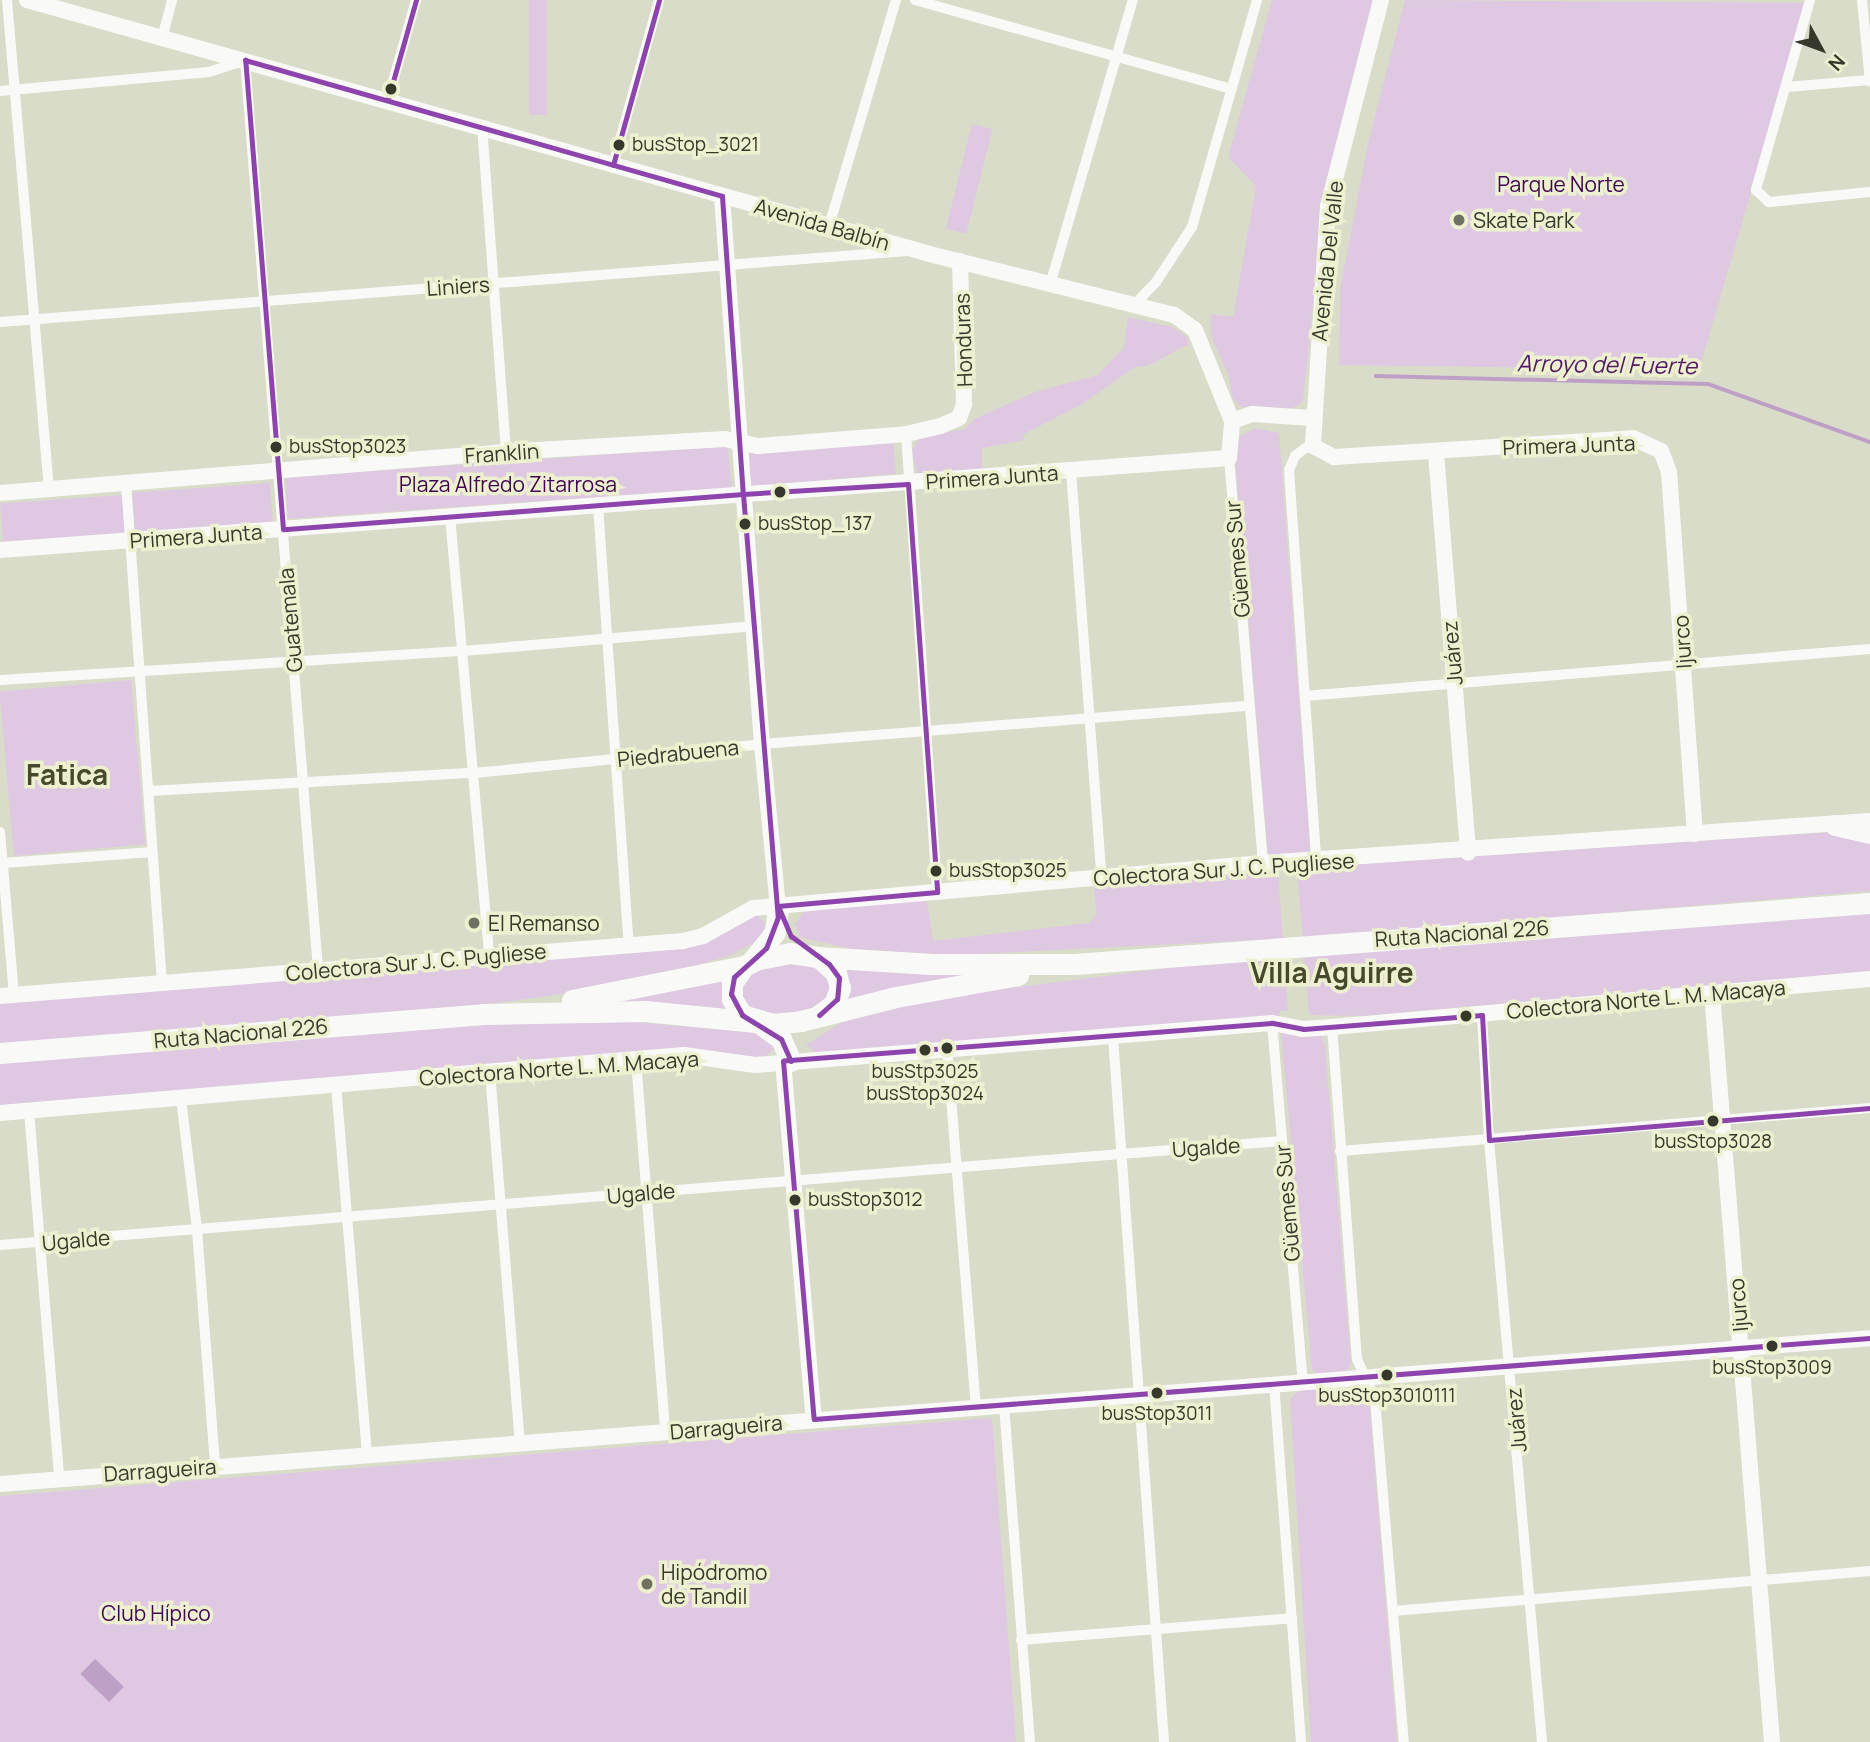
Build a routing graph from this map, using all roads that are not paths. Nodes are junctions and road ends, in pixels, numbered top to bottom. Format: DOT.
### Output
graph roads {
  1 [pos="8,0"];
  2 [pos="27,0"];
  3 [pos="172,0"];
  4 [pos="416,0"];
  5 [pos="659,0"];
  6 [pos="896,0"];
  7 [pos="915,0"];
  8 [pos="1133,0"];
  9 [pos="1257,0"];
  10 [pos="1381,0"];
  11 [pos="1810,0"];
  12 [pos="1862,0"];
  13 [pos="162,38"];
  14 [pos="1119,57"];
  15 [pos="245,60"];
  16 [pos="1870,81"];
  17 [pos="1787,87"];
  18 [pos="1231,89"];
  19 [pos="16,90"];
  20 [pos="0,92"];
  21 [pos="388,99"];
  22 [pos="482,125"];
  23 [pos="613,165"];
  24 [pos="1870,192"];
  25 [pos="722,196"];
  26 [pos="829,226"];
  27 [pos="917,251"];
  28 [pos="960,261"];
  29 [pos="727,265"];
  30 [pos="493,283"];
  31 [pos="1051,285"];
  32 [pos="265,301"];
  33 [pos="1133,306"];
  34 [pos="35,319"];
  35 [pos="0,322"];
  36 [pos="959,418"];
  37 [pos="1312,418"];
  38 [pos="1238,420"];
  39 [pos="906,434"];
  40 [pos="740,442"];
  41 [pos="1312,443"];
  42 [pos="506,452"];
  43 [pos="1661,452"];
  44 [pos="1436,453"];
  45 [pos="1229,458"];
  46 [pos="1071,471"];
  47 [pos="278,473"];
  48 [pos="126,483"];
  49 [pos="908,484"];
  50 [pos="50,489"];
  51 [pos="0,493"];
  52 [pos="743,494"];
  53 [pos="598,506"];
  54 [pos="450,516"];
  55 [pos="283,529"];
  56 [pos="130,541"];
  57 [pos="0,551"];
  58 [pos="753,626"];
  59 [pos="610,638"];
  60 [pos="1870,649"];
  61 [pos="463,651"];
  62 [pos="293,659"];
  63 [pos="1684,665"];
  64 [pos="140,670"];
  65 [pos="0,680"];
  66 [pos="1454,681"];
  67 [pos="1305,696"];
  68 [pos="1249,706"];
  69 [pos="1088,718"];
  70 [pos="927,732"];
  71 [pos="762,744"];
  72 [pos="616,760"];
  73 [pos="474,774"];
  74 [pos="303,784"];
  75 [pos="149,791"];
  76 [pos="1870,821"];
  77 [pos="1835,825"];
  78 [pos="0,832"];
  79 [pos="1870,833"];
  80 [pos="1695,834"];
  81 [pos="153,852"];
  82 [pos="1468,853"];
  83 [pos="1316,861"];
  84 [pos="3,863"];
  85 [pos="1264,863"];
  86 [pos="1102,879"];
  87 [pos="937,892"];
  88 [pos="1863,902"];
  89 [pos="778,906"];
  90 [pos="629,945"];
  91 [pos="488,955"];
  92 [pos="816,957"];
  93 [pos="1075,964"];
  94 [pos="746,965"];
  95 [pos="318,971"];
  96 [pos="1870,979"];
  97 [pos="162,983"];
  98 [pos="1712,993"];
  99 [pos="7,995"];
  100 [pos="483,1014"];
  101 [pos="1482,1015"];
  102 [pos="818,1016"];
  103 [pos="757,1022"];
  104 [pos="1272,1023"];
  105 [pos="1332,1027"];
  106 [pos="1113,1037"];
  107 [pos="947,1048"];
  108 [pos="0,1053"];
  109 [pos="636,1060"];
  110 [pos="787,1061"];
  111 [pos="490,1072"];
  112 [pos="336,1085"];
  113 [pos="181,1099"];
  114 [pos="1870,1108"];
  115 [pos="29,1110"];
  116 [pos="0,1113"];
  117 [pos="1723,1120"];
  118 [pos="1489,1140"];
  119 [pos="1282,1141"];
  120 [pos="1340,1152"];
  121 [pos="1122,1153"];
  122 [pos="957,1171"];
  123 [pos="794,1182"];
  124 [pos="645,1192"];
  125 [pos="501,1206"];
  126 [pos="347,1218"];
  127 [pos="197,1230"];
  128 [pos="38,1243"];
  129 [pos="0,1245"];
  130 [pos="1870,1338"];
  131 [pos="1741,1349"];
  132 [pos="1512,1366"];
  133 [pos="1364,1378"];
  134 [pos="1303,1382"];
  135 [pos="1274,1383"];
  136 [pos="1139,1394"];
  137 [pos="1004,1405"];
  138 [pos="976,1407"];
  139 [pos="814,1419"];
  140 [pos="666,1432"];
  141 [pos="520,1442"];
  142 [pos="367,1454"];
  143 [pos="215,1466"];
  144 [pos="59,1478"];
  145 [pos="0,1484"];
  146 [pos="1870,1571"];
  147 [pos="1760,1579"];
  148 [pos="1531,1597"];
  149 [pos="1393,1611"];
  150 [pos="1292,1618"];
  151 [pos="1156,1628"];
  152 [pos="1021,1640"];
  153 [pos="1030,1742"];
  154 [pos="1164,1742"];
  155 [pos="1301,1742"];
  156 [pos="1404,1742"];
  157 [pos="1542,1742"];
  158 [pos="1772,1742"];
  1 -- 19 [label="street"];
  2 -- 13 [label="street, Avenida Balbín"];
  3 -- 13 [label="street"];
  4 -- 21 [label="street"];
  5 -- 23 [label="street"];
  6 -- 26 [label="street"];
  7 -- 14 [label="street"];
  8 -- 14 [label="street"];
  9 -- 18 [label="street"];
  10 -- 37 [label="street, Avenida Del Valle"];
  11 -- 17 [label="street"];
  12 -- 16 [label="street"];
  13 -- 15 [label="street, Avenida Balbín"];
  14 -- 18 [label="street"];
  14 -- 31 [label="street"];
  15 -- 19 [label="street"];
  15 -- 21 [label="street, Avenida Balbín"];
  15 -- 32 [label="street, Guatemala"];
  16 -- 17 [label="street"];
  17 -- 24 [label="street"];
  18 -- 33 [label="street"];
  19 -- 20 [label="street"];
  19 -- 34 [label="street"];
  21 -- 22 [label="street, Avenida Balbín"];
  22 -- 23 [label="street, Avenida Balbín"];
  22 -- 30 [label="street"];
  23 -- 25 [label="street, Avenida Balbín"];
  25 -- 26 [label="street, Avenida Balbín"];
  25 -- 29 [label="street"];
  26 -- 27 [label="street, Avenida Balbín"];
  27 -- 28 [label="street, Avenida Balbín"];
  27 -- 29 [label="street, Liniers"];
  28 -- 31 [label="street, Avenida Balbín"];
  28 -- 36 [label="street, Honduras"];
  29 -- 30 [label="street, Liniers"];
  29 -- 40 [label="street"];
  30 -- 32 [label="street, Liniers"];
  30 -- 42 [label="street"];
  31 -- 33 [label="street, Avenida Balbín"];
  32 -- 34 [label="street, Liniers"];
  32 -- 47 [label="street, Guatemala"];
  33 -- 38 [label="street, Güemes Sur"];
  34 -- 35 [label="street, Liniers"];
  34 -- 50 [label="street"];
  36 -- 39 [label="street, Franklin"];
  37 -- 38 [label="street"];
  37 -- 41 [label="street, Avenida Del Valle"];
  38 -- 45 [label="street, Güemes Sur"];
  39 -- 40 [label="street, Franklin"];
  39 -- 49 [label="street"];
  40 -- 42 [label="street, Franklin"];
  40 -- 52 [label="street"];
  41 -- 44 [label="street, Primera Junta"];
  41 -- 67 [label="street"];
  42 -- 47 [label="street, Franklin"];
  43 -- 44 [label="street, Primera Junta"];
  43 -- 63 [label="street, Ijurco"];
  44 -- 66 [label="street, Juárez"];
  45 -- 46 [label="street, Primera Junta"];
  45 -- 68 [label="street, Güemes Sur"];
  46 -- 49 [label="street, Primera Junta"];
  46 -- 69 [label="street"];
  47 -- 48 [label="street, Franklin"];
  47 -- 55 [label="street, Guatemala"];
  48 -- 50 [label="street, Franklin"];
  48 -- 56 [label="street"];
  49 -- 52 [label="street, Primera Junta"];
  49 -- 70 [label="street"];
  50 -- 51 [label="street, Franklin"];
  52 -- 53 [label="street, Primera Junta"];
  52 -- 58 [label="street"];
  53 -- 54 [label="street, Primera Junta"];
  53 -- 59 [label="street"];
  54 -- 55 [label="street, Primera Junta"];
  54 -- 61 [label="street"];
  55 -- 56 [label="street, Primera Junta"];
  55 -- 62 [label="street, Guatemala"];
  56 -- 57 [label="street, Primera Junta"];
  56 -- 64 [label="street"];
  58 -- 59 [label="street"];
  58 -- 71 [label="street"];
  59 -- 61 [label="street"];
  59 -- 72 [label="street"];
  60 -- 63 [label="street"];
  61 -- 62 [label="street"];
  61 -- 73 [label="street"];
  62 -- 64 [label="street"];
  62 -- 74 [label="street, Guatemala"];
  63 -- 66 [label="street"];
  63 -- 80 [label="street, Ijurco"];
  64 -- 65 [label="street"];
  64 -- 75 [label="street"];
  66 -- 67 [label="street"];
  66 -- 82 [label="street, Juárez"];
  67 -- 83 [label="street"];
  68 -- 69 [label="street, Piedrabuena"];
  68 -- 85 [label="street, Güemes Sur"];
  69 -- 70 [label="street, Piedrabuena"];
  69 -- 86 [label="street"];
  70 -- 71 [label="street, Piedrabuena"];
  70 -- 87 [label="street"];
  71 -- 72 [label="street, Piedrabuena"];
  71 -- 89 [label="street"];
  72 -- 73 [label="street, Piedrabuena"];
  72 -- 90 [label="street"];
  73 -- 74 [label="street, Piedrabuena"];
  73 -- 91 [label="street"];
  74 -- 75 [label="street, Piedrabuena"];
  74 -- 95 [label="street, Guatemala"];
  75 -- 81 [label="street"];
  76 -- 77 [label="street, Colectora Sur J. C. Pugliese"];
  77 -- 79 [label="highway"];
  77 -- 80 [label="street, Colectora Sur J. C. Pugliese"];
  78 -- 84 [label="street"];
  80 -- 82 [label="street, Colectora Sur J. C. Pugliese"];
  81 -- 84 [label="street"];
  81 -- 97 [label="street"];
  82 -- 83 [label="street, Colectora Sur J. C. Pugliese"];
  83 -- 85 [label="street, Colectora Sur J. C. Pugliese"];
  84 -- 99 [label="street"];
  85 -- 86 [label="street, Colectora Sur J. C. Pugliese"];
  86 -- 87 [label="street, Colectora Sur J. C. Pugliese"];
  87 -- 89 [label="street, Colectora Sur J. C. Pugliese"];
  88 -- 93 [label="highway, Ruta Nacional 226"];
  89 -- 90 [label="street, Colectora Sur J. C. Pugliese"];
  89 -- 92 [label="highway"];
  89 -- 94 [label="highway"];
  90 -- 91 [label="street, Colectora Sur J. C. Pugliese"];
  91 -- 95 [label="street, Colectora Sur J. C. Pugliese"];
  92 -- 93 [label="highway, Ruta Nacional 226"];
  92 -- 94 [label="highway, Ruta Nacional 226"];
  92 -- 102 [label="highway"];
  93 -- 102 [label="highway, Ruta Nacional 226"];
  94 -- 100 [label="highway, Ruta Nacional 226"];
  94 -- 103 [label="highway"];
  95 -- 97 [label="street, Colectora Sur J. C. Pugliese"];
  96 -- 98 [label="street, Colectora Norte L. M. Macaya"];
  97 -- 99 [label="street, Colectora Sur J. C. Pugliese"];
  98 -- 101 [label="street, Colectora Norte L. M. Macaya"];
  98 -- 117 [label="street, Ijurco"];
  100 -- 103 [label="highway, Ruta Nacional 226"];
  100 -- 108 [label="highway, Ruta Nacional 226"];
  101 -- 105 [label="street, Colectora Norte L. M. Macaya"];
  101 -- 118 [label="street, Juárez"];
  102 -- 103 [label="highway, Ruta Nacional 226"];
  102 -- 110 [label="highway"];
  103 -- 110 [label="highway"];
  104 -- 105 [label="street, Colectora Norte L. M. Macaya"];
  104 -- 106 [label="street, Colectora Norte L. M. Macaya"];
  104 -- 119 [label="street, Güemes Sur"];
  105 -- 120 [label="street"];
  106 -- 107 [label="street, Colectora Norte L. M. Macaya"];
  106 -- 121 [label="street"];
  107 -- 110 [label="street, Colectora Norte L. M. Macaya"];
  107 -- 122 [label="street"];
  109 -- 110 [label="street, Colectora Norte L. M. Macaya"];
  109 -- 111 [label="street, Colectora Norte L. M. Macaya"];
  109 -- 124 [label="street"];
  110 -- 123 [label="street"];
  111 -- 112 [label="street, Colectora Norte L. M. Macaya"];
  111 -- 125 [label="street"];
  112 -- 113 [label="street, Colectora Norte L. M. Macaya"];
  112 -- 126 [label="street"];
  113 -- 115 [label="street, Colectora Norte L. M. Macaya"];
  113 -- 127 [label="street"];
  114 -- 117 [label="street"];
  115 -- 116 [label="street, Colectora Norte L. M. Macaya"];
  115 -- 128 [label="street"];
  117 -- 118 [label="street"];
  117 -- 131 [label="street, Ijurco"];
  118 -- 120 [label="street"];
  118 -- 132 [label="street, Juárez"];
  119 -- 121 [label="street, Ugalde"];
  119 -- 134 [label="street, Güemes Sur"];
  120 -- 133 [label="street"];
  121 -- 122 [label="street, Ugalde"];
  121 -- 136 [label="street"];
  122 -- 123 [label="street, Ugalde"];
  122 -- 138 [label="street"];
  123 -- 124 [label="street, Ugalde"];
  123 -- 139 [label="street"];
  124 -- 125 [label="street, Ugalde"];
  124 -- 140 [label="street"];
  125 -- 126 [label="street, Ugalde"];
  125 -- 141 [label="street"];
  126 -- 127 [label="street, Ugalde"];
  126 -- 142 [label="street"];
  127 -- 128 [label="street, Ugalde"];
  127 -- 143 [label="street"];
  128 -- 129 [label="street, Ugalde"];
  128 -- 144 [label="street"];
  130 -- 131 [label="street, Darragueira"];
  131 -- 132 [label="street, Darragueira"];
  131 -- 147 [label="street, Ijurco"];
  132 -- 133 [label="street, Darragueira"];
  132 -- 148 [label="street, Juárez"];
  133 -- 134 [label="street, Darragueira"];
  133 -- 149 [label="street"];
  134 -- 135 [label="street, Darragueira"];
  135 -- 136 [label="street, Darragueira"];
  135 -- 150 [label="street"];
  136 -- 137 [label="street, Darragueira"];
  136 -- 151 [label="street"];
  137 -- 138 [label="street, Darragueira"];
  137 -- 152 [label="street"];
  138 -- 139 [label="street, Darragueira"];
  139 -- 140 [label="street, Darragueira"];
  140 -- 141 [label="street, Darragueira"];
  141 -- 142 [label="street, Darragueira"];
  142 -- 143 [label="street, Darragueira"];
  143 -- 144 [label="street, Darragueira"];
  144 -- 145 [label="street, Darragueira"];
  146 -- 147 [label="street"];
  147 -- 148 [label="street"];
  147 -- 158 [label="street, Ijurco"];
  148 -- 149 [label="street"];
  148 -- 157 [label="street, Juárez"];
  149 -- 156 [label="street"];
  150 -- 151 [label="street"];
  150 -- 155 [label="street"];
  151 -- 152 [label="street"];
  151 -- 154 [label="street"];
  152 -- 153 [label="street"];
}
